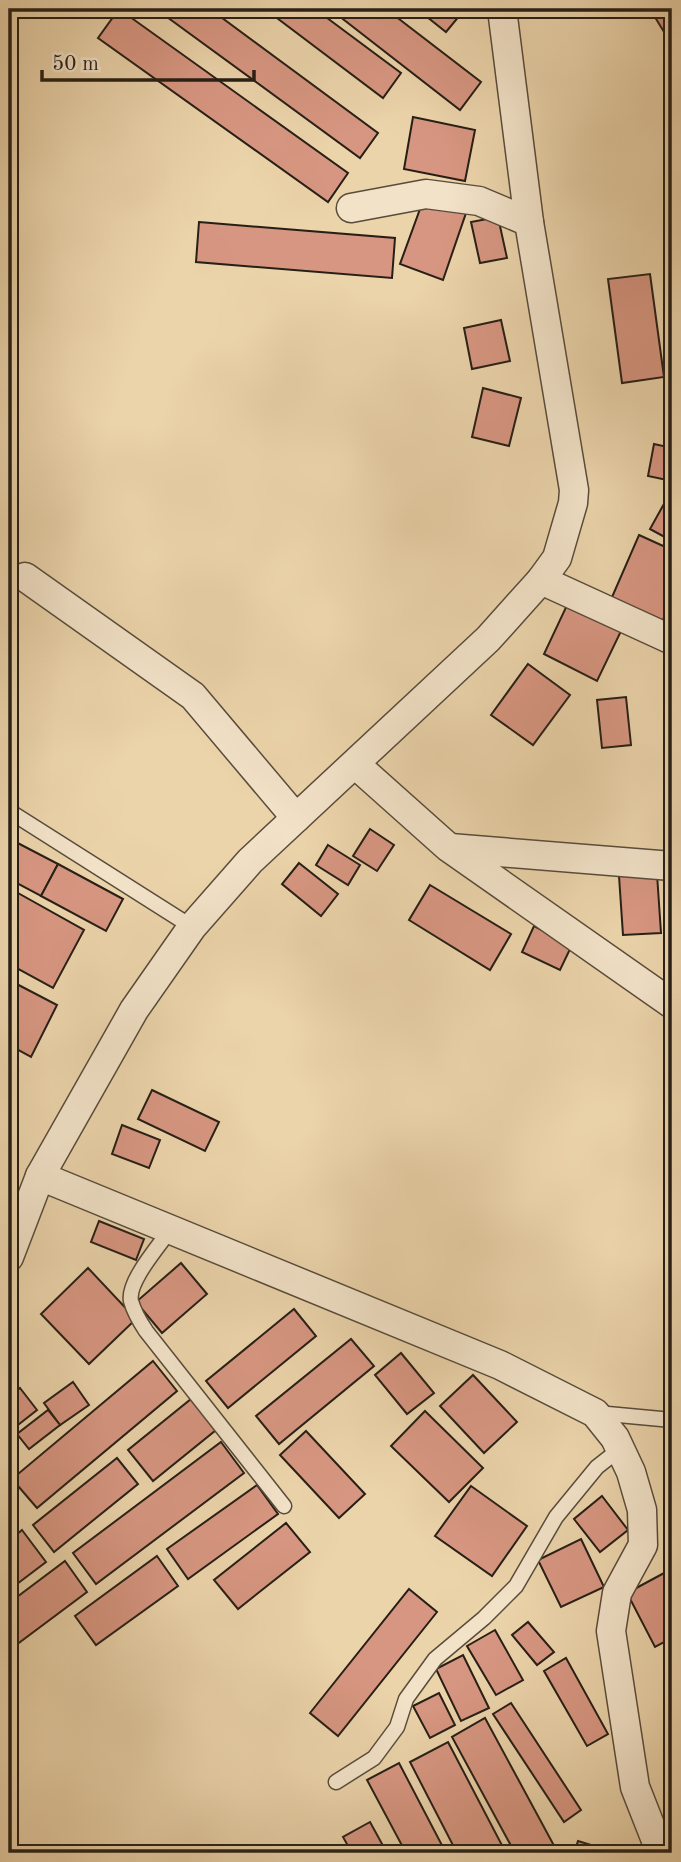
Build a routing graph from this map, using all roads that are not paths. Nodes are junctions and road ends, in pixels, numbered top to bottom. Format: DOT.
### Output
graph roads {
  1 [pos="502,9"];
  2 [pos="351,208"];
  3 [pos="529,222"];
  4 [pos="24,577"];
  5 [pos="541,580"];
  6 [pos="672,640"];
  7 [pos="355,764"];
  8 [pos="9,811"];
  9 [pos="296,818"];
  10 [pos="448,848"];
  11 [pos="672,866"];
  12 [pos="192,927"];
  13 [pos="672,1004"];
  14 [pos="40,1176"];
  15 [pos="170,1230"];
  16 [pos="9,1257"];
  17 [pos="596,1413"];
  18 [pos="672,1420"];
  19 [pos="620,1449"];
  20 [pos="284,1506"];
  21 [pos="336,1782"];
  22 [pos="661,1853"];
  1 -- 3 [label="street"];
  2 -- 3 [label="street"];
  3 -- 5 [label="street"];
  4 -- 9 [label="street"];
  5 -- 6 [label="street"];
  5 -- 7 [label="street"];
  7 -- 9 [label="street"];
  7 -- 10 [label="street"];
  8 -- 12 [label="lane"];
  9 -- 12 [label="street"];
  10 -- 11 [label="street"];
  10 -- 13 [label="street"];
  12 -- 14 [label="street"];
  14 -- 15 [label="street"];
  14 -- 16 [label="street"];
  15 -- 17 [label="street"];
  15 -- 20 [label="lane"];
  17 -- 18 [label="lane"];
  17 -- 19 [label="street"];
  19 -- 21 [label="lane"];
  19 -- 22 [label="street"];
}
